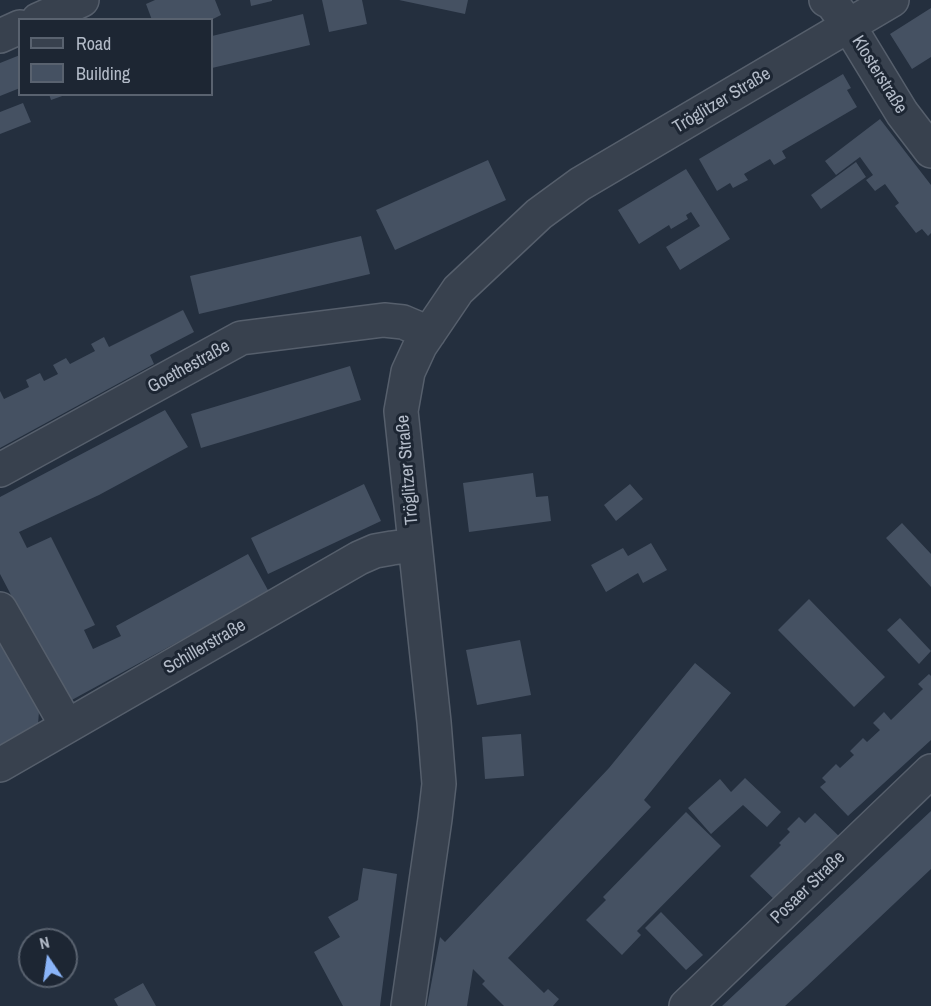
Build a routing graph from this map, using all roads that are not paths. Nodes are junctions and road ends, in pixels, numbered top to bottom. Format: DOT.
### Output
graph roads {
  1 [pos="82,0"];
  2 [pos="826,0"];
  3 [pos="892,0"];
  4 [pos="42,18"];
  5 [pos="849,26"];
  6 [pos="18,28"];
  7 [pos="0,36"];
  8 [pos="931,151"];
  9 [pos="429,333"];
  10 [pos="0,471"];
  11 [pos="415,546"];
  12 [pos="0,609"];
  13 [pos="67,726"];
  14 [pos="0,765"];
  15 [pos="931,771"];
  16 [pos="408,1006"];
  17 [pos="686,1006"];
  1 -- 4 [label="street"];
  2 -- 5 [label="street, Klosterstraße"];
  3 -- 5 [label="street, Tröglitzer Straße"];
  5 -- 8 [label="street, Klosterstraße"];
  5 -- 9 [label="street, Tröglitzer Straße"];
  6 -- 7 [label="street"];
  9 -- 10 [label="street, Goethestraße"];
  9 -- 11 [label="street, Tröglitzer Straße"];
  11 -- 13 [label="street, Schillerstraße"];
  11 -- 16 [label="street, Tröglitzer Straße"];
  12 -- 13 [label="street"];
  13 -- 14 [label="street, Schillerstraße"];
  15 -- 17 [label="street, Posaer Straße"];
}
